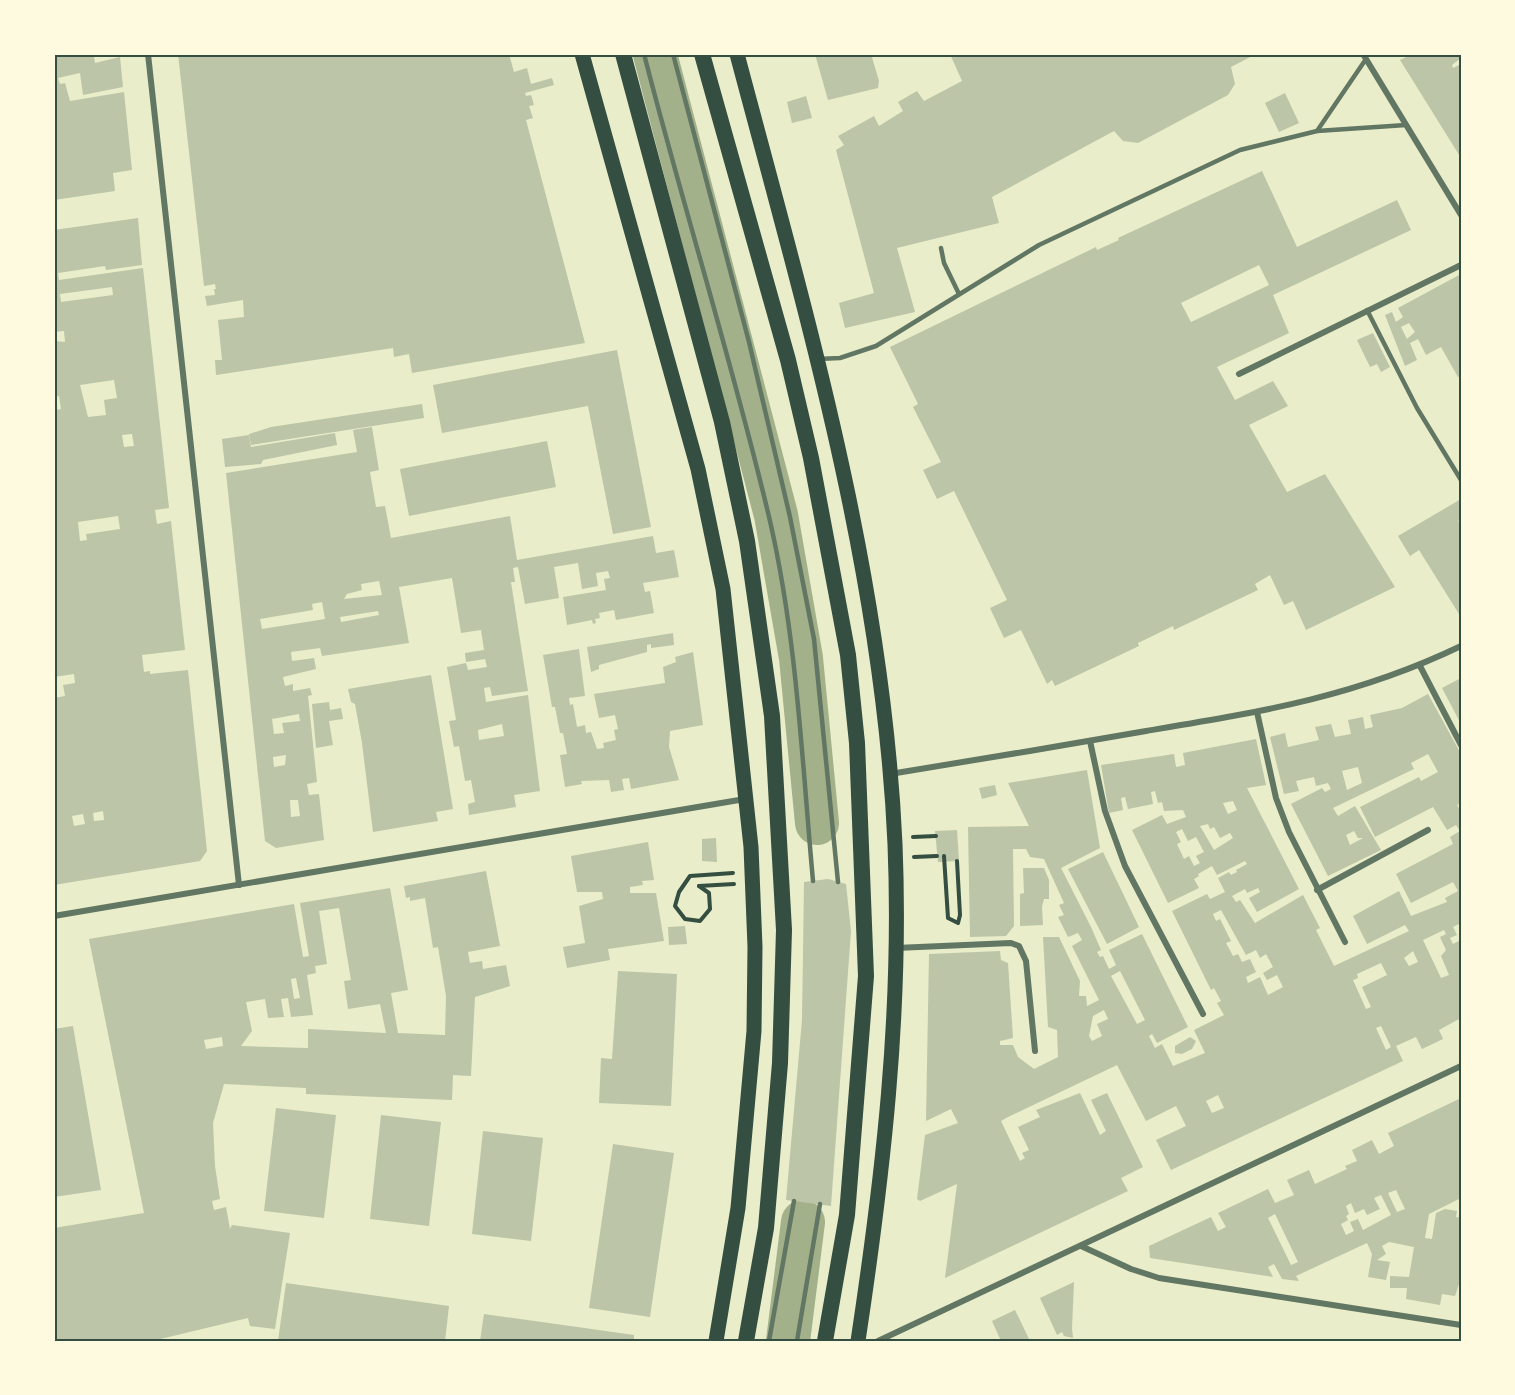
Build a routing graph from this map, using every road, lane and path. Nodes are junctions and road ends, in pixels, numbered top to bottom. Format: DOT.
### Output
graph roads {
  1 [pos="148,54"];
  2 [pos="582,54"];
  3 [pos="623,54"];
  4 [pos="644,54"];
  5 [pos="673,54"];
  6 [pos="702,54"];
  7 [pos="737,54"];
  8 [pos="1365,56"];
  9 [pos="1406,124"];
  10 [pos="1317,131"];
  11 [pos="1461,215"];
  12 [pos="941,248"];
  13 [pos="1461,265"];
  14 [pos="959,294"];
  15 [pos="1367,310"];
  16 [pos="817,359"];
  17 [pos="1239,374"];
  18 [pos="1461,480"];
  19 [pos="1461,646"];
  20 [pos="1420,666"];
  21 [pos="1257,712"];
  22 [pos="1090,741"];
  23 [pos="1461,745"];
  24 [pos="889,775"];
  25 [pos="745,799"];
  26 [pos="1428,830"];
  27 [pos="944,856"];
  28 [pos="957,861"];
  29 [pos="813,881"];
  30 [pos="838,882"];
  31 [pos="754,883"];
  32 [pos="239,885"];
  33 [pos="699,886"];
  34 [pos="1317,890"];
  35 [pos="54,916"];
  36 [pos="1345,942"];
  37 [pos="896,948"];
  38 [pos="1203,1014"];
  39 [pos="1035,1051"];
  40 [pos="1461,1066"];
  41 [pos="794,1201"];
  42 [pos="820,1204"];
  43 [pos="1081,1245"];
  44 [pos="1461,1325"];
  45 [pos="716,1341"];
  46 [pos="746,1341"];
  47 [pos="769,1341"];
  48 [pos="797,1341"];
  49 [pos="825,1341"];
  50 [pos="858,1341"];
  51 [pos="878,1341"];
  1 -- 32 [label="street"];
  2 -- 25 [label="main road"];
  3 -- 46 [label="highway"];
  4 -- 29 [label="lane"];
  5 -- 30 [label="lane"];
  6 -- 49 [label="highway"];
  7 -- 16 [label="main road"];
  8 -- 9 [label="street"];
  8 -- 10 [label="lane"];
  9 -- 10 [label="lane"];
  9 -- 11 [label="street"];
  10 -- 14 [label="lane"];
  12 -- 14 [label="lane"];
  13 -- 15 [label="street"];
  14 -- 16 [label="lane"];
  15 -- 17 [label="street"];
  15 -- 18 [label="lane"];
  16 -- 24 [label="main road"];
  19 -- 20 [label="street"];
  20 -- 21 [label="street"];
  20 -- 23 [label="street"];
  21 -- 22 [label="street"];
  21 -- 34 [label="street"];
  22 -- 24 [label="street"];
  22 -- 38 [label="street"];
  24 -- 37 [label="main road"];
  25 -- 31 [label="main road"];
  25 -- 32 [label="street"];
  26 -- 34 [label="street"];
  27 -- 28 [label="path"];
  31 -- 33 [label="path"];
  31 -- 45 [label="main road"];
  32 -- 35 [label="street"];
  34 -- 36 [label="street"];
  37 -- 39 [label="street"];
  37 -- 50 [label="main road"];
  40 -- 43 [label="street"];
  41 -- 47 [label="lane"];
  42 -- 48 [label="lane"];
  43 -- 44 [label="street"];
  43 -- 51 [label="street"];
}
